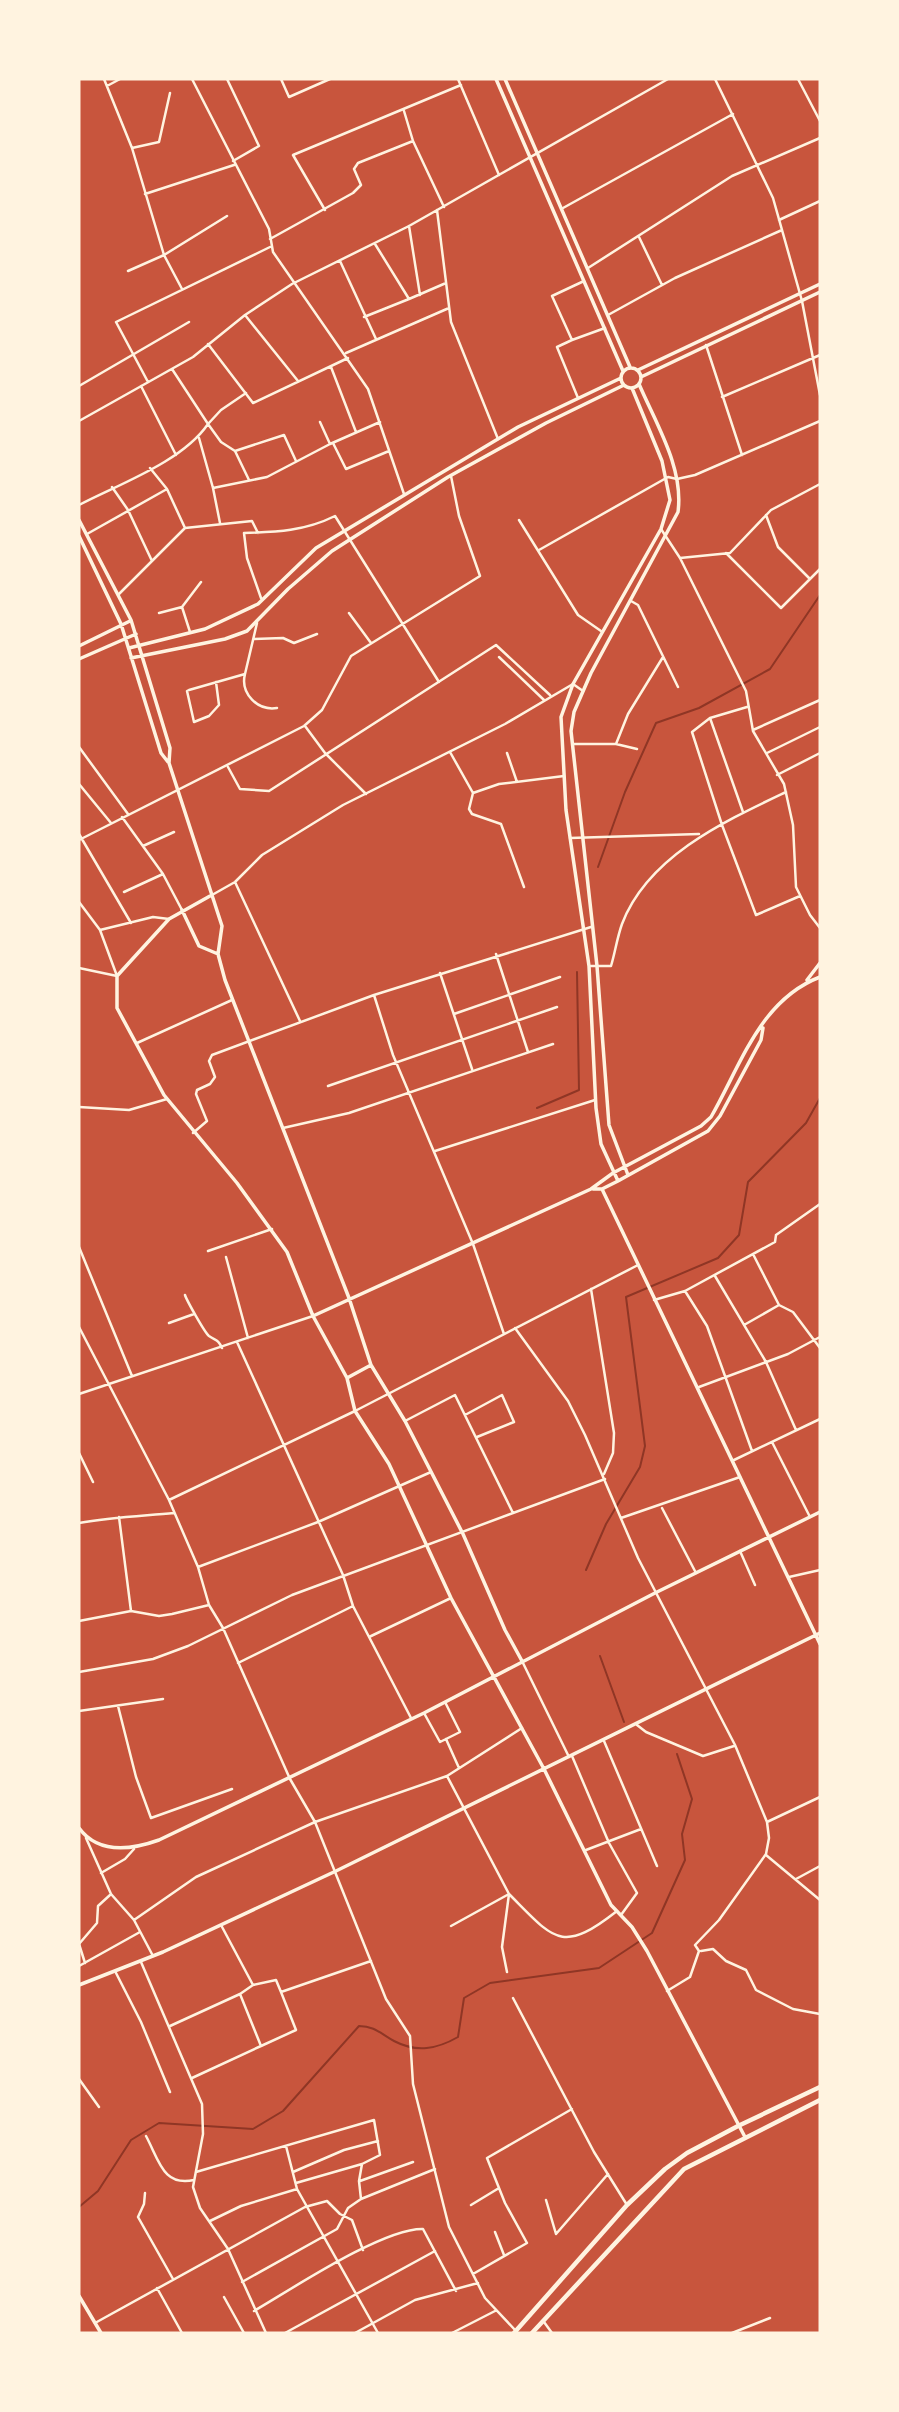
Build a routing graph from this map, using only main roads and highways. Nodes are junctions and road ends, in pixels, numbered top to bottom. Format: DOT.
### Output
graph roads {
  1 [pos="820,2087"];
  2 [pos="820,2100"];
  3 [pos="515,2332"];
  4 [pos="532,2333"];
  1 -- 3 [label="main road"];
  2 -- 4 [label="main road"];
}
